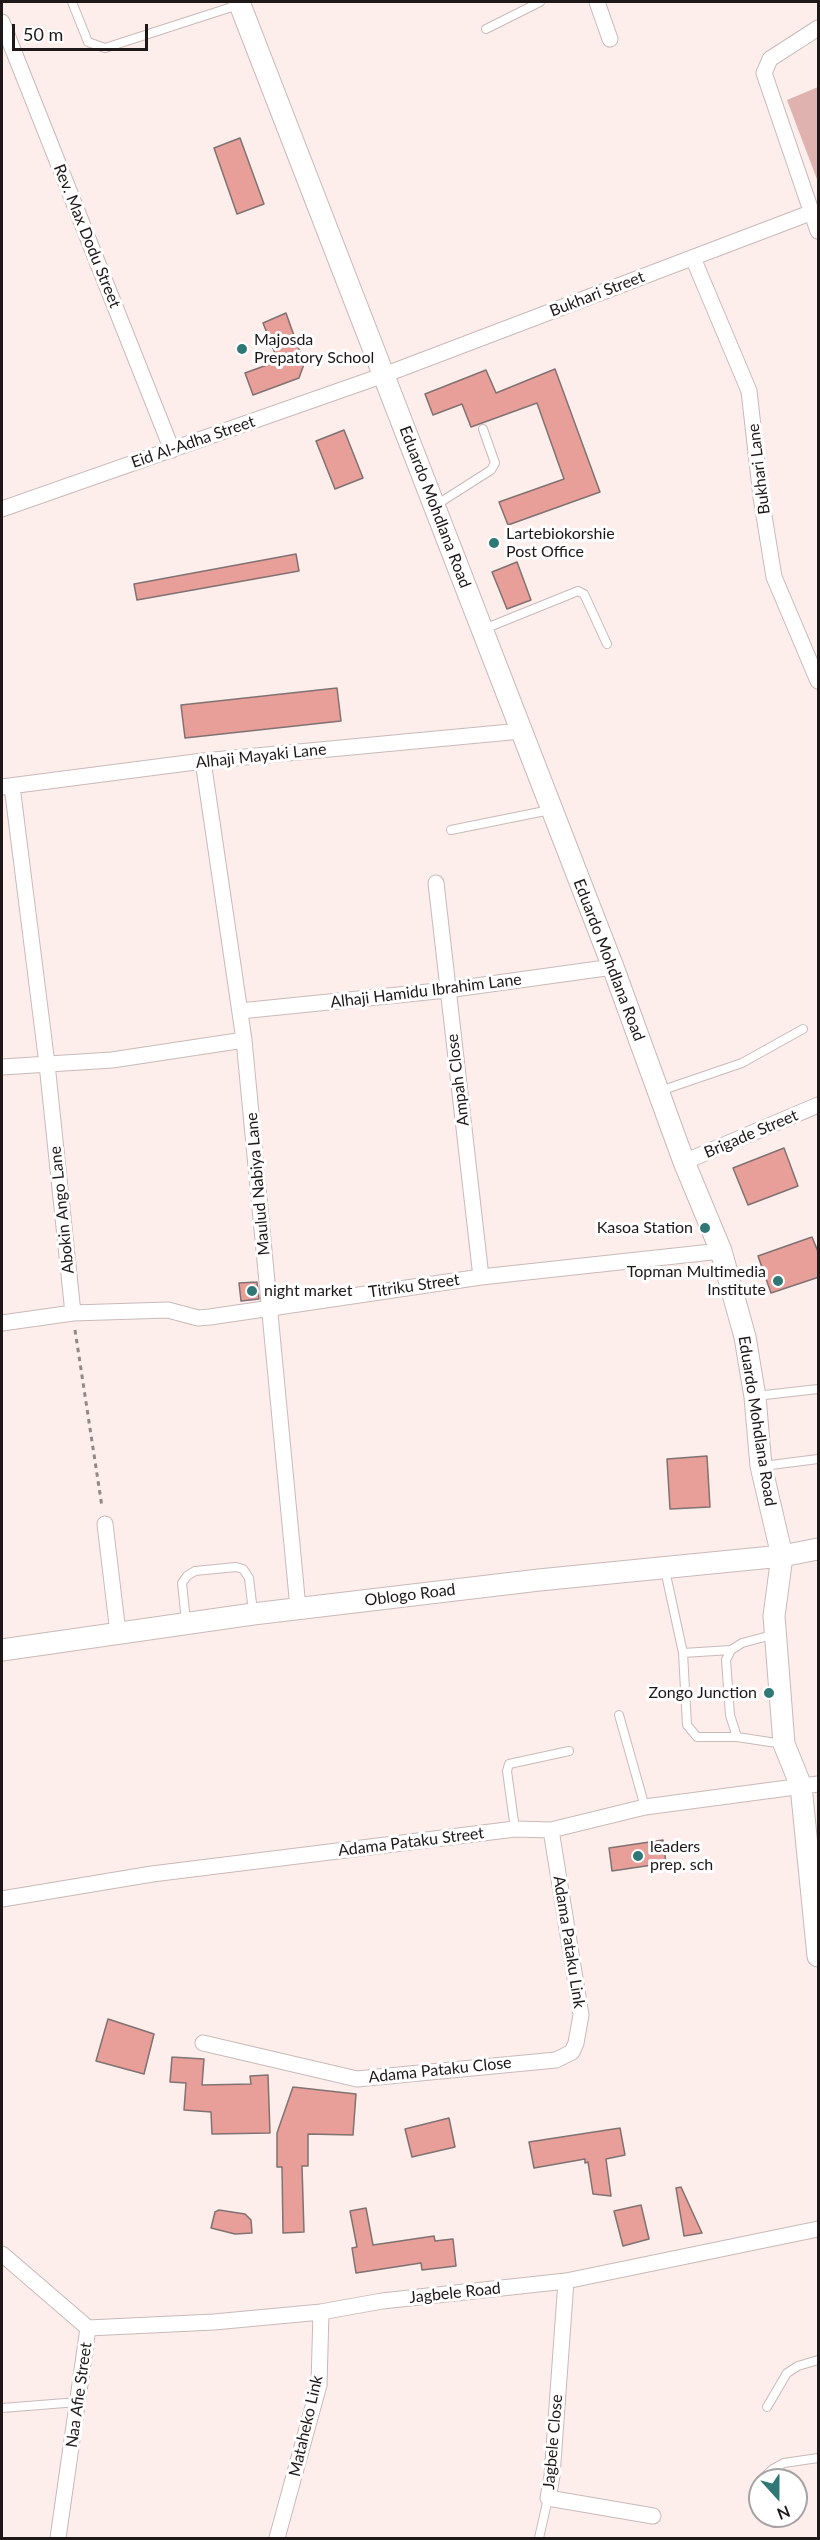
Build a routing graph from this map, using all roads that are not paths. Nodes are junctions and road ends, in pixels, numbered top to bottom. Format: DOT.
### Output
graph roads {
  1 [pos="72,2"];
  2 [pos="540,2"];
  3 [pos="597,2"];
  4 [pos="239,3"];
  5 [pos="2,22"];
  6 [pos="819,28"];
  7 [pos="486,29"];
  8 [pos="610,39"];
  9 [pos="810,213"];
  10 [pos="819,231"];
  11 [pos="693,258"];
  12 [pos="384,375"];
  13 [pos="483,429"];
  14 [pos="172,450"];
  15 [pos="435,505"];
  16 [pos="2,509"];
  17 [pos="482,629"];
  18 [pos="607,644"];
  19 [pos="819,681"];
  20 [pos="521,731"];
  21 [pos="203,761"];
  22 [pos="7,787"];
  23 [pos="552,810"];
  24 [pos="451,830"];
  25 [pos="436,883"];
  26 [pos="613,967"];
  27 [pos="447,990"];
  28 [pos="240,1011"];
  29 [pos="803,1029"];
  30 [pos="244,1040"];
  31 [pos="46,1064"];
  32 [pos="2,1067"];
  33 [pos="658,1092"];
  34 [pos="819,1105"];
  35 [pos="684,1162"];
  36 [pos="721,1251"];
  37 [pos="481,1277"];
  38 [pos="269,1307"];
  39 [pos="73,1313"];
  40 [pos="2,1323"];
  41 [pos="819,1389"];
  42 [pos="755,1396"];
  43 [pos="819,1459"];
  44 [pos="762,1466"];
  45 [pos="105,1524"];
  46 [pos="819,1548"];
  47 [pos="782,1556"];
  48 [pos="664,1568"];
  49 [pos="298,1608"];
  50 [pos="253,1614"];
  51 [pos="187,1623"];
  52 [pos="118,1633"];
  53 [pos="775,1634"];
  54 [pos="2,1650"];
  55 [pos="731,1650"];
  56 [pos="683,1653"];
  57 [pos="619,1715"];
  58 [pos="737,1737"];
  59 [pos="784,1744"];
  60 [pos="569,1751"];
  61 [pos="810,1785"];
  62 [pos="645,1807"];
  63 [pos="515,1829"];
  64 [pos="551,1830"];
  65 [pos="2,1899"];
  66 [pos="819,1956"];
  67 [pos="202,2043"];
  68 [pos="572,2052"];
  69 [pos="819,2229"];
  70 [pos="2,2254"];
  71 [pos="566,2281"];
  72 [pos="321,2312"];
  73 [pos="88,2328"];
  74 [pos="819,2360"];
  75 [pos="78,2402"];
  76 [pos="766,2407"];
  77 [pos="2,2408"];
  78 [pos="819,2458"];
  79 [pos="775,2468"];
  80 [pos="548,2498"];
  81 [pos="653,2516"];
  82 [pos="58,2538"];
  83 [pos="277,2538"];
  84 [pos="539,2538"];
  1 -- 4 [label="lane"];
  2 -- 7 [label="lane"];
  3 -- 8 [label="street"];
  4 -- 12 [label="main road, Eduardo Mohdlana Road"];
  5 -- 14 [label="street, Rev. Max Dodu Street"];
  6 -- 9 [label="street"];
  9 -- 10 [label="street"];
  9 -- 11 [label="street, Bukhari Street"];
  11 -- 12 [label="street, Bukhari Street"];
  11 -- 19 [label="street, Bukhari Lane"];
  12 -- 14 [label="street, Eid Al-Adha Street"];
  12 -- 15 [label="main road, Eduardo Mohdlana Road"];
  13 -- 15 [label="lane"];
  14 -- 16 [label="street, Eid Al-Adha Street"];
  15 -- 17 [label="main road, Eduardo Mohdlana Road"];
  17 -- 18 [label="lane"];
  17 -- 20 [label="main road, Eduardo Mohdlana Road"];
  20 -- 21 [label="street, Alhaji Mayaki Lane"];
  20 -- 23 [label="main road, Eduardo Mohdlana Road"];
  21 -- 22 [label="street, Alhaji Mayaki Lane"];
  21 -- 28 [label="street, Maulud Nabiya Lane"];
  22 -- 31 [label="street, Abokin Ango Lane"];
  23 -- 24 [label="lane"];
  23 -- 26 [label="main road, Eduardo Mohdlana Road"];
  25 -- 27 [label="street, Ampah Close"];
  26 -- 27 [label="street, Alhaji Hamidu Ibrahim Lane"];
  26 -- 33 [label="main road, Eduardo Mohdlana Road"];
  27 -- 28 [label="street, Alhaji Hamidu Ibrahim Lane"];
  27 -- 37 [label="street, Ampah Close"];
  28 -- 30 [label="street, Maulud Nabiya Lane"];
  29 -- 33 [label="lane"];
  30 -- 31 [label="street"];
  30 -- 38 [label="street, Maulud Nabiya Lane"];
  31 -- 32 [label="street"];
  31 -- 39 [label="street, Abokin Ango Lane"];
  33 -- 35 [label="main road, Eduardo Mohdlana Road"];
  34 -- 35 [label="street, Brigade Street"];
  35 -- 36 [label="main road, Eduardo Mohdlana Road"];
  36 -- 37 [label="street, Titriku Street"];
  36 -- 42 [label="main road, Eduardo Mohdlana Road"];
  37 -- 38 [label="street, Titriku Street"];
  38 -- 39 [label="street, Titriku Street"];
  38 -- 49 [label="street, Maulud Nabiya Lane"];
  39 -- 40 [label="street, Titriku Street"];
  41 -- 42 [label="lane"];
  42 -- 44 [label="main road, Eduardo Mohdlana Road"];
  43 -- 44 [label="lane"];
  44 -- 47 [label="main road, Eduardo Mohdlana Road"];
  45 -- 52 [label="street"];
  46 -- 47 [label="main road, Oblogo Road"];
  47 -- 48 [label="main road, Oblogo Road"];
  47 -- 53 [label="main road, Eduardo Mohdlana Road"];
  48 -- 49 [label="main road, Oblogo Road"];
  48 -- 56 [label="lane"];
  49 -- 50 [label="main road, Oblogo Road"];
  50 -- 51 [label="main road, Oblogo Road"];
  50 -- 51 [label="lane"];
  51 -- 52 [label="main road, Oblogo Road"];
  52 -- 54 [label="main road, Oblogo Road"];
  53 -- 55 [label="lane"];
  53 -- 59 [label="main road, Eduardo Mohdlana Road"];
  55 -- 56 [label="lane"];
  55 -- 58 [label="lane"];
  56 -- 58 [label="lane"];
  57 -- 62 [label="lane"];
  58 -- 59 [label="lane"];
  59 -- 61 [label="main road, Eduardo Mohdlana Road"];
  60 -- 63 [label="lane"];
  61 -- 62 [label="street, Adama Pataku Street"];
  61 -- 66 [label="main road, Eduardo Mohdlana Road"];
  62 -- 64 [label="street, Adama Pataku Street"];
  63 -- 64 [label="street, Adama Pataku Street"];
  63 -- 65 [label="street, Adama Pataku Street"];
  64 -- 68 [label="street, Adama Pataku Link"];
  67 -- 68 [label="street, Adama Pataku Close"];
  69 -- 71 [label="street, Jagbele Road"];
  70 -- 73 [label="street, Naa Afie Street"];
  71 -- 72 [label="street, Jagbele Road"];
  71 -- 80 [label="street, Jagbele Close"];
  72 -- 73 [label="street, Jagbele Road"];
  72 -- 83 [label="street, Mataheko Link"];
  73 -- 75 [label="street, Naa Afie Street"];
  74 -- 76 [label="lane"];
  75 -- 77 [label="lane"];
  75 -- 82 [label="street, Naa Afie Street"];
  78 -- 79 [label="lane"];
  80 -- 81 [label="street, Jagbele Close"];
  80 -- 84 [label="lane"];
}
